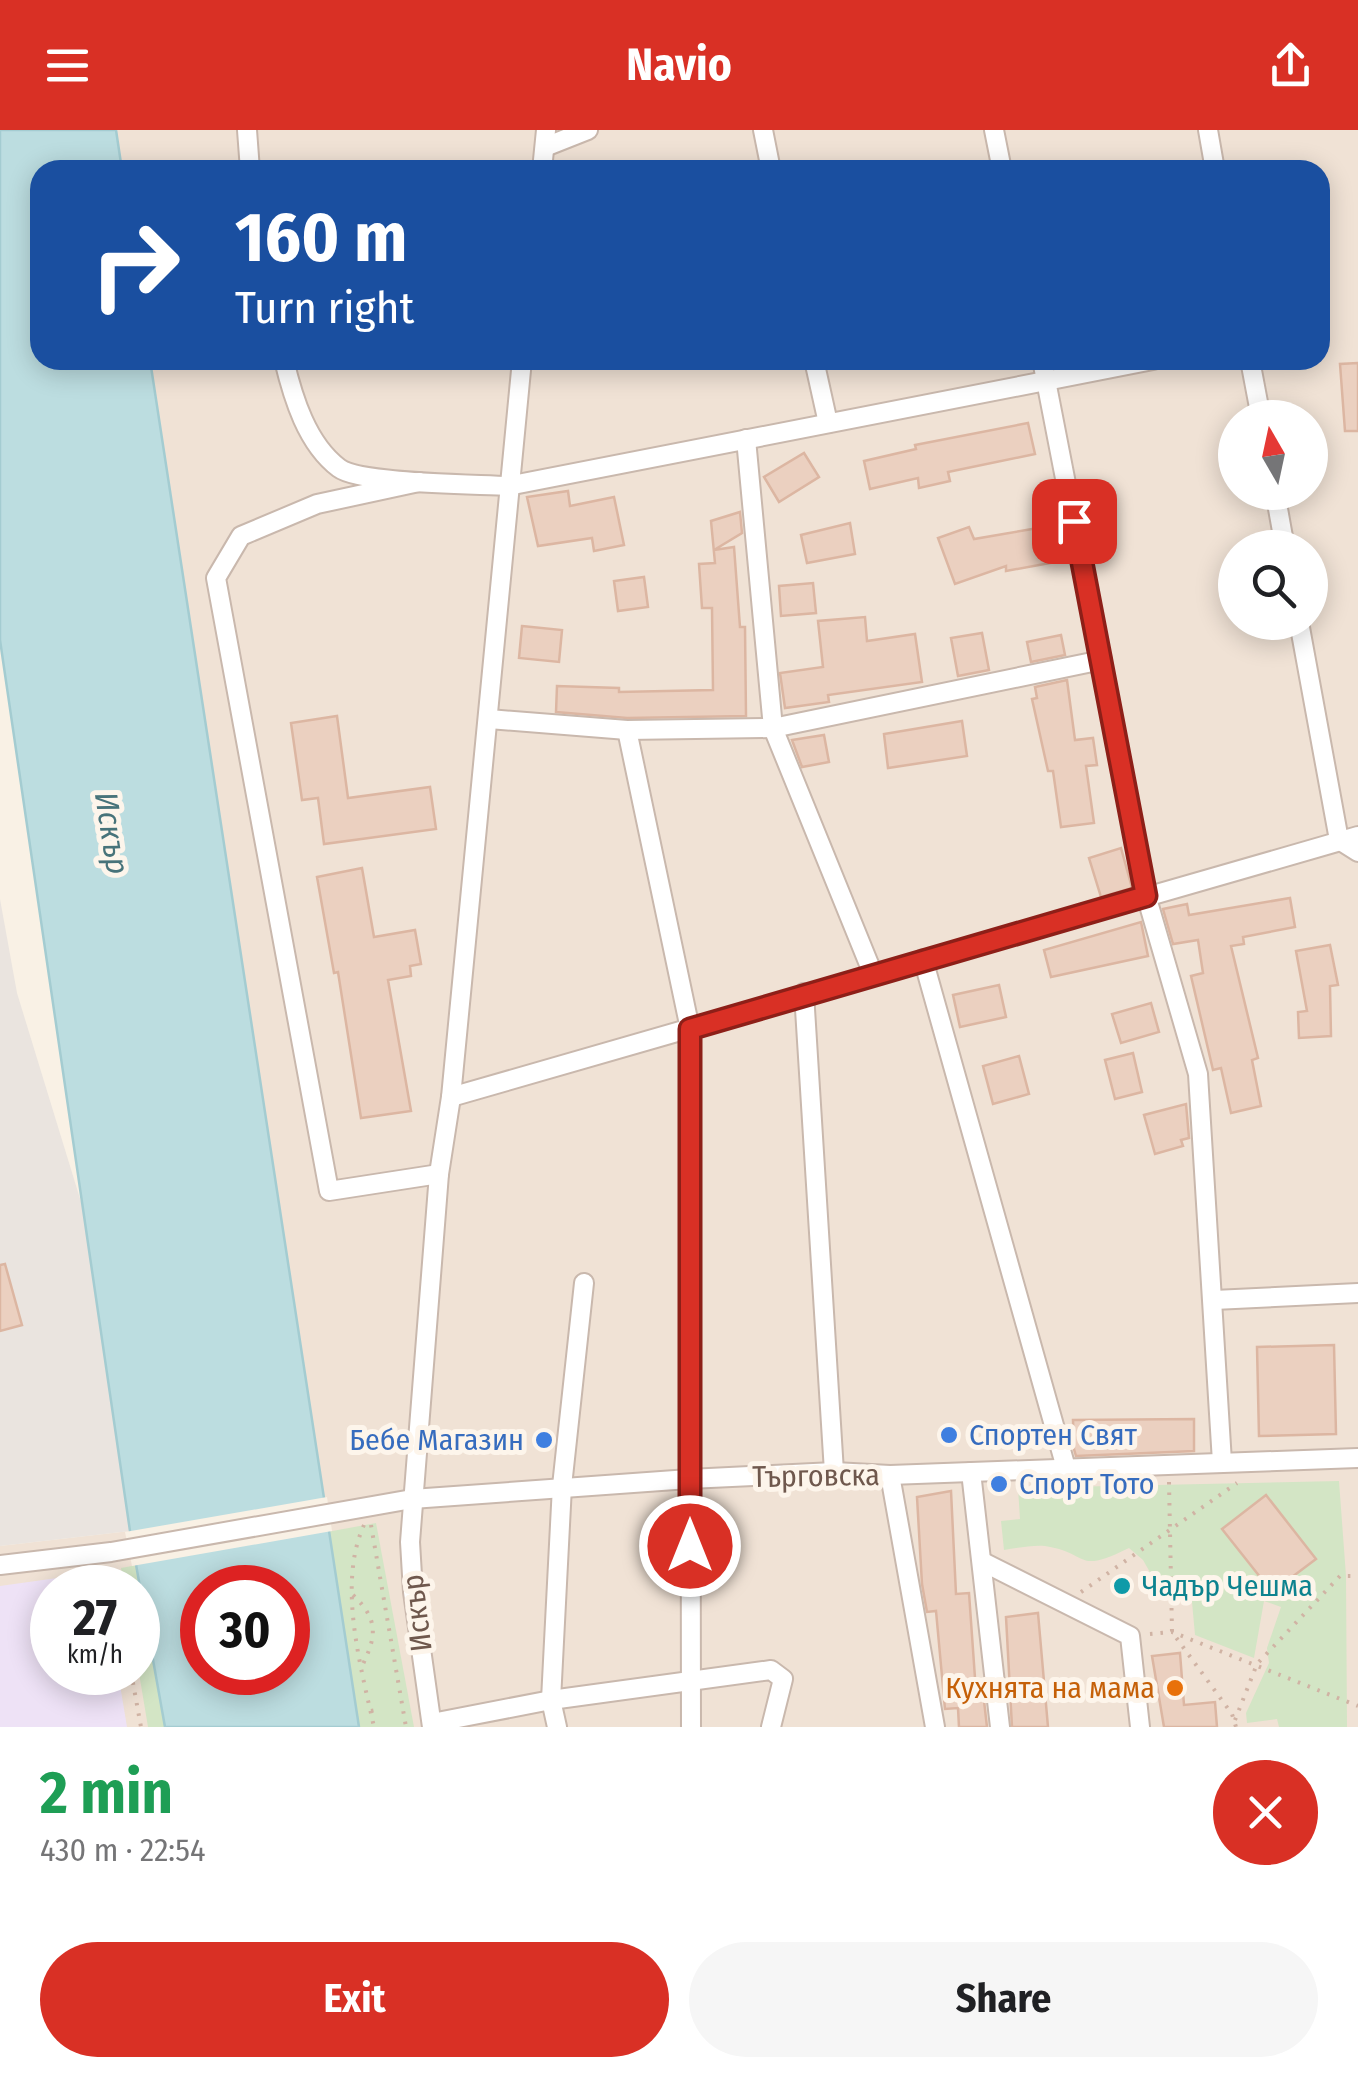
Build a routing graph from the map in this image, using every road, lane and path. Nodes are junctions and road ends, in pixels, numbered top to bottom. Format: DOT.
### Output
graph roads {
  1 [pos="247,130"];
  2 [pos="588,130"];
  3 [pos="762,130"];
  4 [pos="994,130"];
  5 [pos="1208,130"];
  6 [pos="546,138"];
  7 [pos="249,160"];
  8 [pos="770,160"];
  9 [pos="1000,160"];
  10 [pos="1213,160"];
  11 [pos="287,370"];
  12 [pos="521,370"];
  13 [pos="816,370"];
  14 [pos="1044,370"];
  15 [pos="1102,370"];
  16 [pos="1252,370"];
  17 [pos="1046,381"];
  18 [pos="1257,400"];
  19 [pos="828,423"];
  20 [pos="746,439"];
  21 [pos="420,482"];
  22 [pos="508,486"];
  23 [pos="1303,640"];
  24 [pos="1102,660"];
  25 [pos="489,718"];
  26 [pos="773,728"];
  27 [pos="627,730"];
  28 [pos="1349,838"];
  29 [pos="1358,852"];
  30 [pos="1146,896"];
  31 [pos="923,960"];
  32 [pos="873,974"];
  33 [pos="804,994"];
  34 [pos="690,1029"];
  35 [pos="451,1098"];
  36 [pos="438,1174"];
  37 [pos="584,1283"];
  38 [pos="1358,1292"];
  39 [pos="1214,1300"];
  40 [pos="1358,1458"];
  41 [pos="1222,1462"];
  42 [pos="1168,1464"];
  43 [pos="1066,1468"];
  44 [pos="834,1472"];
  45 [pos="971,1472"];
  46 [pos="890,1475"];
  47 [pos="689,1479"];
  48 [pos="1240,1480"];
  49 [pos="562,1486"];
  50 [pos="412,1498"];
  51 [pos="376,1506"];
  52 [pos="1170,1530"];
  53 [pos="983,1562"];
  54 [pos="0,1568"];
  55 [pos="1358,1576"];
  56 [pos="354,1595"];
  57 [pos="1065,1604"];
  58 [pos="1172,1632"];
  59 [pos="363,1664"];
  60 [pos="1257,1664"];
  61 [pos="691,1680"];
  62 [pos="136,1695"];
  63 [pos="378,1697"];
  64 [pos="368,1698"];
  65 [pos="551,1700"];
  66 [pos="1358,1706"];
  67 [pos="381,1709"];
  68 [pos="371,1711"];
  69 [pos="1235,1720"];
  70 [pos="432,1725"];
  71 [pos="141,1727"];
  72 [pos="374,1727"];
  73 [pos="406,1727"];
  74 [pos="557,1727"];
  75 [pos="691,1727"];
  76 [pos="771,1727"];
  77 [pos="935,1727"];
  78 [pos="1000,1727"];
  79 [pos="1140,1727"];
  80 [pos="1236,1727"];
  1 -- 7 [label="street"];
  2 -- 6 [label="street"];
  3 -- 8 [label="street"];
  4 -- 9 [label="street"];
  5 -- 10 [label="street"];
  11 -- 21 [label="street"];
  12 -- 22 [label="street, Искър"];
  13 -- 19 [label="street"];
  14 -- 17 [label="street"];
  15 -- 17 [label="street"];
  16 -- 18 [label="street"];
  17 -- 19 [label="street"];
  17 -- 24 [label="street"];
  19 -- 20 [label="street"];
  20 -- 22 [label="street"];
  20 -- 26 [label="street"];
  21 -- 22 [label="street"];
  21 -- 36 [label="street"];
  22 -- 25 [label="street, Искър"];
  23 -- 28 [label="street"];
  24 -- 26 [label="street"];
  24 -- 30 [label="street"];
  25 -- 27 [label="street"];
  25 -- 35 [label="street, Искър"];
  26 -- 27 [label="street"];
  26 -- 32 [label="street"];
  27 -- 34 [label="street"];
  28 -- 29 [label="street"];
  28 -- 30 [label="street"];
  30 -- 31 [label="street"];
  30 -- 39 [label="street"];
  31 -- 32 [label="street"];
  31 -- 43 [label="street"];
  32 -- 33 [label="street"];
  33 -- 34 [label="street"];
  33 -- 44 [label="street"];
  34 -- 35 [label="street"];
  34 -- 47 [label="street"];
  35 -- 36 [label="street, Искър"];
  36 -- 50 [label="street, Искър"];
  37 -- 49 [label="street"];
  38 -- 39 [label="street"];
  39 -- 41 [label="street"];
  40 -- 41 [label="street, Търговска"];
  41 -- 42 [label="street, Търговска"];
  42 -- 43 [label="street, Търговска"];
  42 -- 52 [label="path"];
  43 -- 45 [label="street, Търговска"];
  44 -- 46 [label="street, Търговска"];
  44 -- 47 [label="street, Търговска"];
  45 -- 46 [label="street, Търговска"];
  45 -- 53 [label="street"];
  46 -- 77 [label="street"];
  47 -- 49 [label="street, Търговска"];
  47 -- 61 [label="street"];
  48 -- 52 [label="path"];
  49 -- 50 [label="street, Търговска"];
  49 -- 65 [label="street"];
  50 -- 51 [label="street, Търговска"];
  50 -- 70 [label="street, Искър"];
  51 -- 54 [label="street, Търговска"];
  51 -- 56 [label="path"];
  51 -- 73 [label="path"];
  52 -- 57 [label="path"];
  52 -- 58 [label="path"];
  53 -- 57 [label="street"];
  53 -- 78 [label="street"];
  55 -- 60 [label="path"];
  56 -- 59 [label="path"];
  56 -- 59 [label="path"];
  57 -- 79 [label="street"];
  58 -- 60 [label="path"];
  58 -- 69 [label="path"];
  59 -- 64 [label="path"];
  60 -- 66 [label="path"];
  60 -- 69 [label="path"];
  61 -- 65 [label="street"];
  61 -- 75 [label="street"];
  61 -- 76 [label="street"];
  62 -- 71 [label="path"];
  63 -- 64 [label="path"];
  64 -- 68 [label="path"];
  65 -- 70 [label="street"];
  65 -- 74 [label="street"];
  67 -- 68 [label="path"];
  68 -- 72 [label="path"];
  69 -- 80 [label="path"];
}
